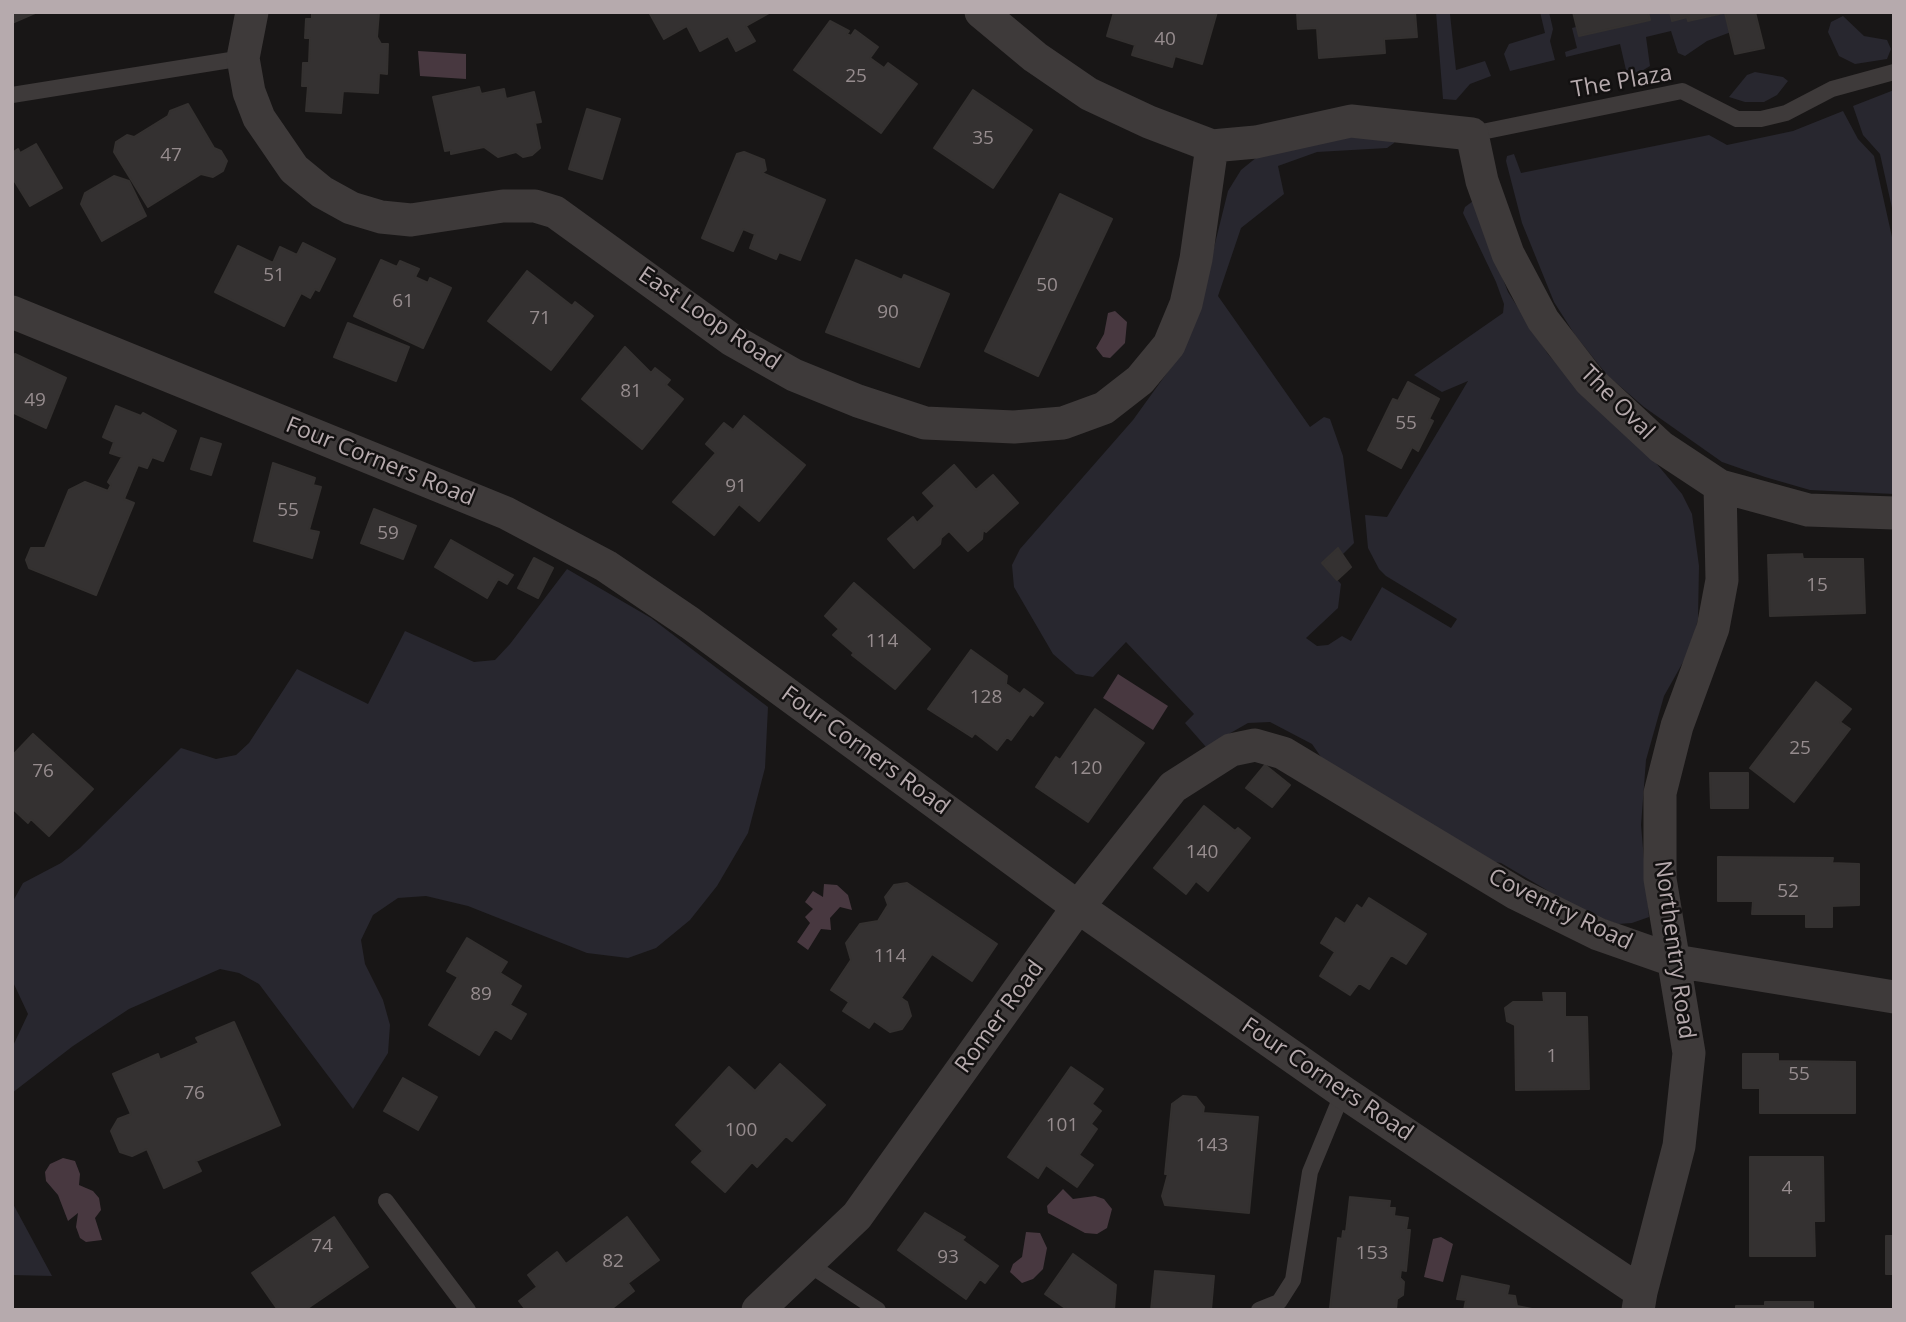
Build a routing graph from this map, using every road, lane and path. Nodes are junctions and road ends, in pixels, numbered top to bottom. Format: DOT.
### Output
graph roads {
  1 [pos="252,12"];
  2 [pos="981,12"];
  3 [pos="243,58"];
  4 [pos="1894,72"];
  5 [pos="12,95"];
  6 [pos="1472,134"];
  7 [pos="1212,146"];
  8 [pos="12,312"];
  9 [pos="1720,486"];
  10 [pos="1894,513"];
  11 [pos="1255,745"];
  12 [pos="1078,907"];
  13 [pos="1675,961"];
  14 [pos="1894,997"];
  15 [pos="1343,1092"];
  16 [pos="386,1201"];
  17 [pos="807,1263"];
  18 [pos="1639,1301"];
  19 [pos="468,1310"];
  20 [pos="758,1310"];
  21 [pos="878,1310"];
  22 [pos="1259,1310"];
  1 -- 3 [label="street, East Loop Road"];
  2 -- 7 [label="street"];
  3 -- 5 [label="lane"];
  3 -- 7 [label="street, East Loop Road"];
  4 -- 6 [label="lane, The Plaza"];
  6 -- 7 [label="street"];
  6 -- 9 [label="street, The Oval"];
  8 -- 12 [label="street, Four Corners Road"];
  9 -- 10 [label="street, The Oval"];
  9 -- 13 [label="street, Northentry Road"];
  11 -- 12 [label="street, Romer Road"];
  11 -- 13 [label="street, Coventry Road"];
  12 -- 15 [label="street, Four Corners Road"];
  12 -- 17 [label="street, Romer Road"];
  13 -- 14 [label="street, Coventry Road"];
  13 -- 18 [label="street, Northentry Road"];
  15 -- 18 [label="street, Four Corners Road"];
  15 -- 22 [label="lane"];
  16 -- 19 [label="lane"];
  17 -- 20 [label="street, Romer Road"];
  17 -- 21 [label="lane"];
}
